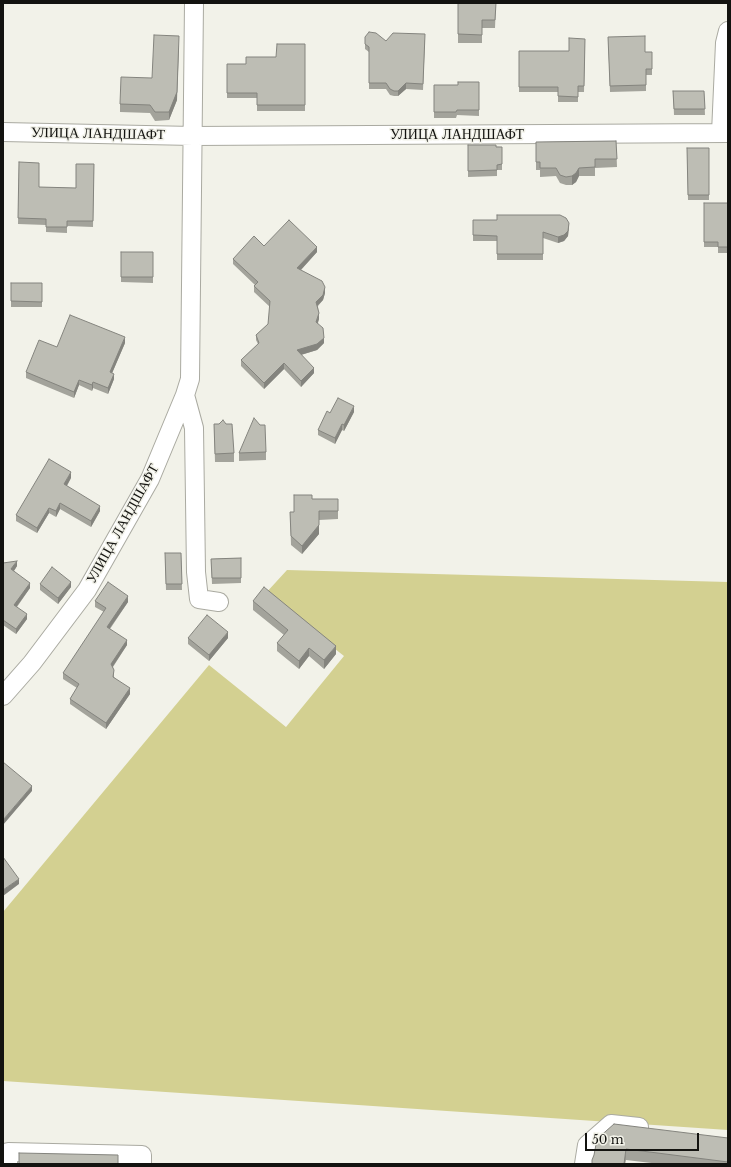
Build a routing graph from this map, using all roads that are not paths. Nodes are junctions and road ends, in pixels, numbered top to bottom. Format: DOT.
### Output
graph roads {
  1 [pos="194,3"];
  2 [pos="728,32"];
  3 [pos="3,132"];
  4 [pos="725,133"];
  5 [pos="193,136"];
  6 [pos="185,395"];
  7 [pos="219,602"];
  8 [pos="3,696"];
  9 [pos="658,1130"];
  10 [pos="8,1164"];
  11 [pos="142,1164"];
  12 [pos="584,1164"];
  1 -- 5 [label="street, УЛИЦА ЛАНДШАФТ"];
  2 -- 4 [label="street, УЛИЦА ЛАНДШАФТ"];
  3 -- 5 [label="street, УЛИЦА ЛАНДШАФТ"];
  4 -- 5 [label="street, УЛИЦА ЛАНДШАФТ"];
  5 -- 6 [label="street, УЛИЦА ЛАНДШАФТ"];
  6 -- 7 [label="street"];
  6 -- 8 [label="street, УЛИЦА ЛАНДШАФТ"];
  9 -- 12 [label="street"];
  10 -- 11 [label="street"];
}
